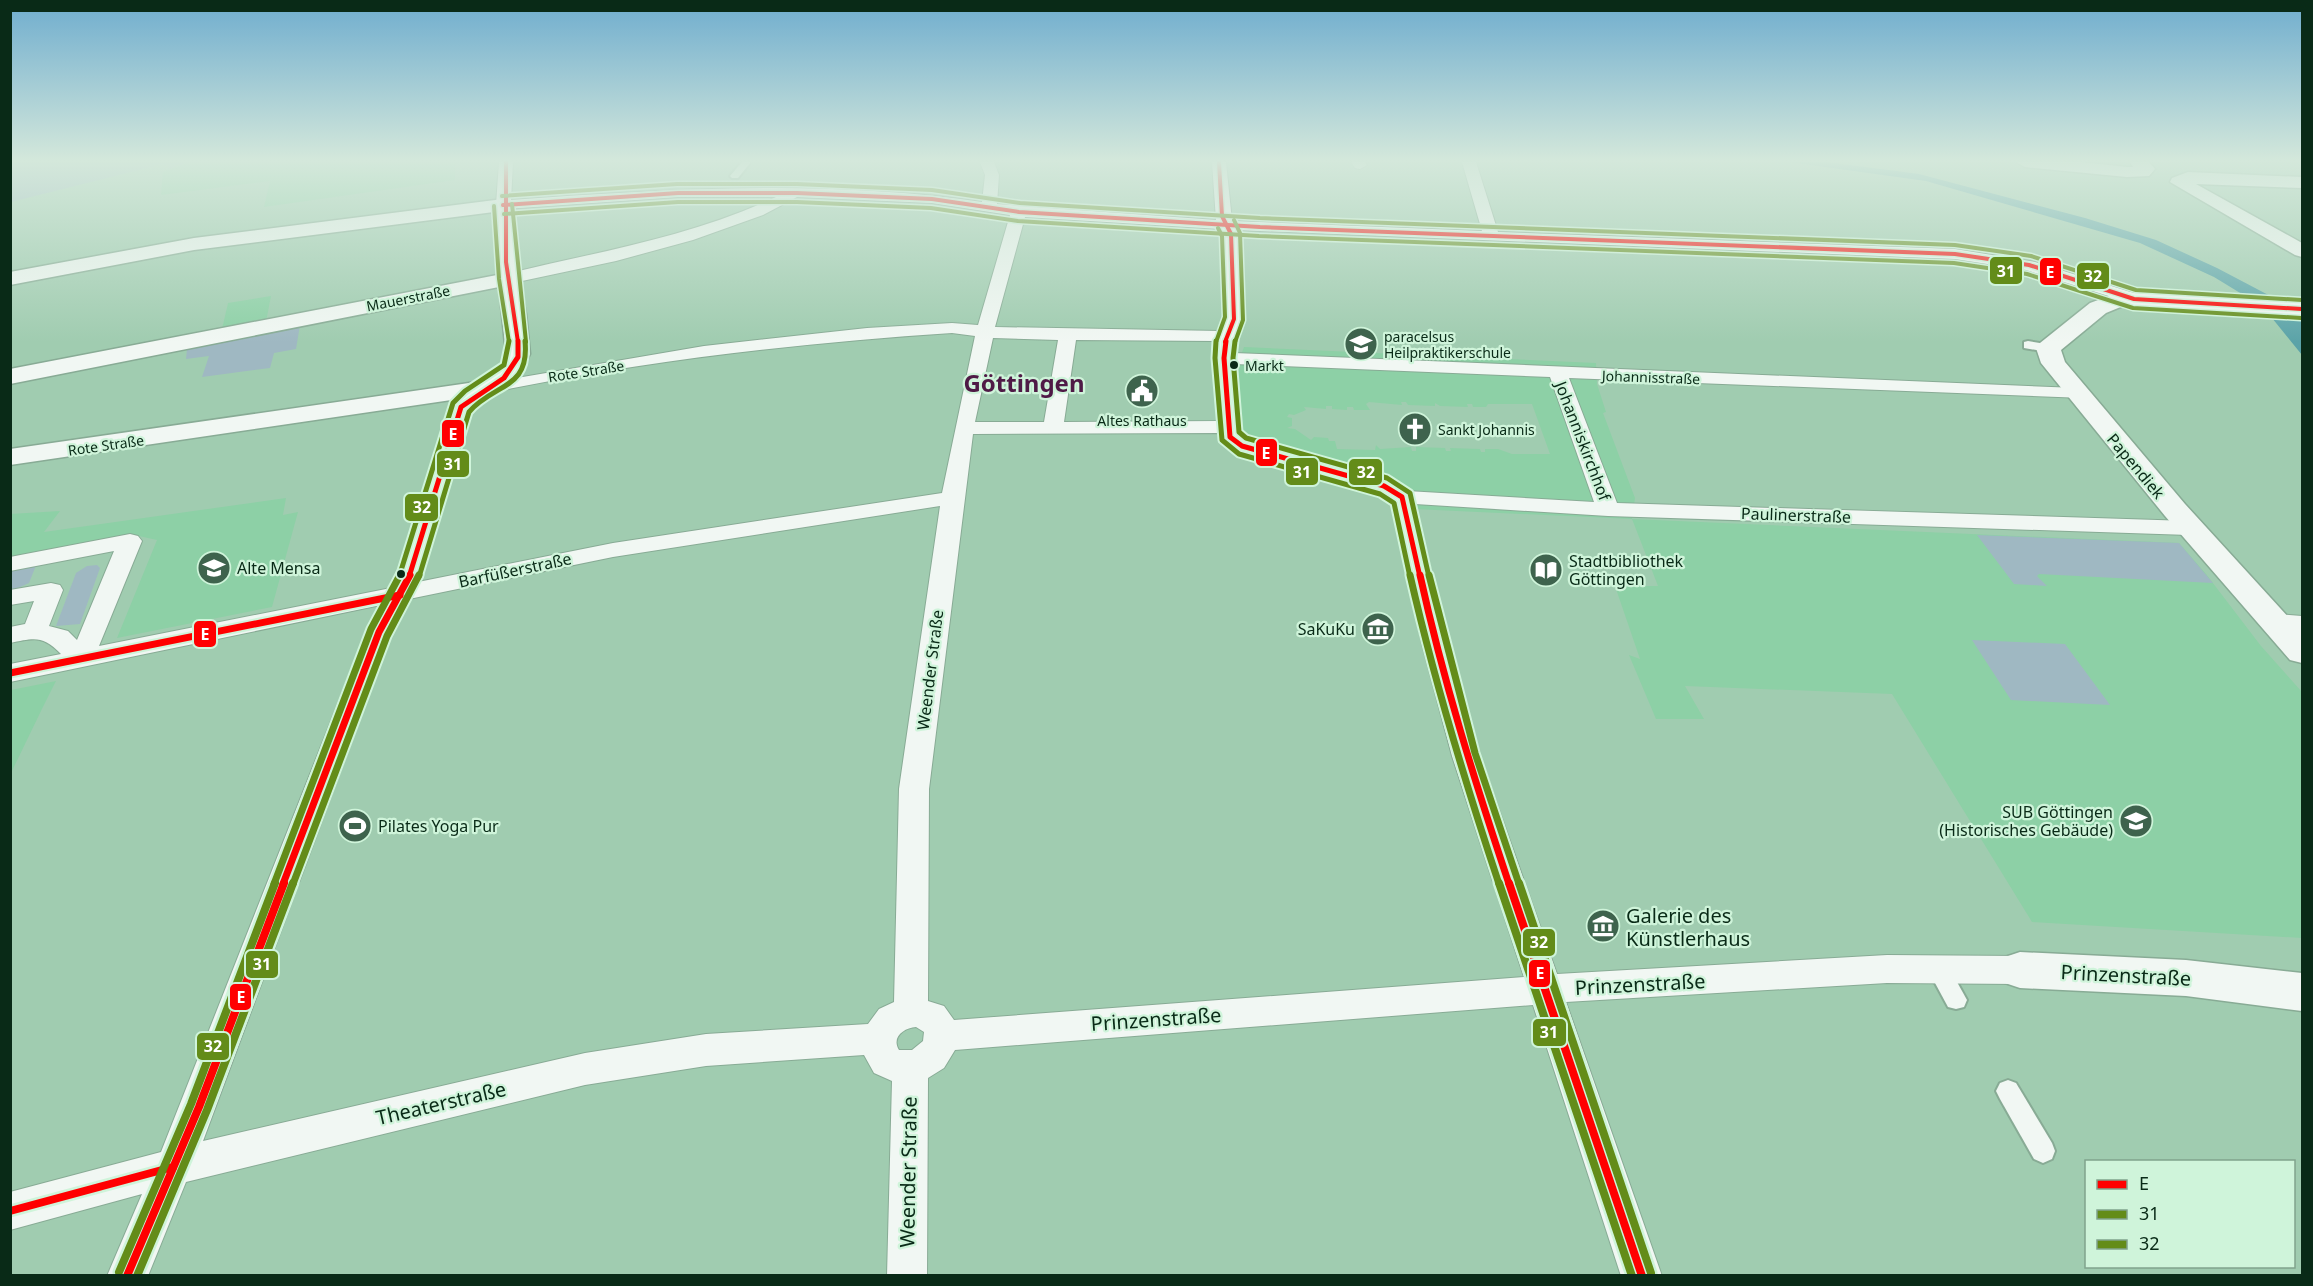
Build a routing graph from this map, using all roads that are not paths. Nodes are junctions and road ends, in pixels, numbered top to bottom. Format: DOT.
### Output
graph roads {
  1 [pos="356,222"];
  2 [pos="504,222"];
  3 [pos="731,222"];
  4 [pos="1016,222"];
  5 [pos="1192,222"];
  6 [pos="1487,222"];
  7 [pos="2248,222"];
  8 [pos="1226,224"];
  9 [pos="1492,237"];
  10 [pos="2302,251"];
  11 [pos="10,279"];
  12 [pos="507,279"];
  13 [pos="2133,299"];
  14 [pos="2295,309"];
  15 [pos="986,332"];
  16 [pos="1068,334"];
  17 [pos="1226,336"];
  18 [pos="1224,358"];
  19 [pos="1558,374"];
  20 [pos="10,377"];
  21 [pos="483,389"];
  22 [pos="2077,394"];
  23 [pos="1227,427"];
  24 [pos="965,428"];
  25 [pos="1053,429"];
  26 [pos="10,457"];
  27 [pos="952,498"];
  28 [pos="1403,502"];
  29 [pos="1608,509"];
  30 [pos="2189,528"];
  31 [pos="130,541"];
  32 [pos="10,564"];
  33 [pos="51,590"];
  34 [pos="400,595"];
  35 [pos="10,598"];
  36 [pos="2289,623"];
  37 [pos="22,632"];
  38 [pos="2302,652"];
  39 [pos="81,660"];
  40 [pos="10,673"];
  41 [pos="1939,970"];
  42 [pos="2020,970"];
  43 [pos="1544,989"];
  44 [pos="2302,992"];
  45 [pos="1956,1000"];
  46 [pos="911,1012"];
  47 [pos="943,1036"];
  48 [pos="879,1039"];
  49 [pos="910,1068"];
  50 [pos="2008,1091"];
  51 [pos="2043,1151"];
  52 [pos="173,1167"];
  53 [pos="10,1211"];
  54 [pos="127,1275"];
  55 [pos="907,1275"];
  56 [pos="1642,1275"];
  1 -- 11 [label="street"];
  2 -- 12 [label="street"];
  3 -- 12 [label="street, Mauerstraße"];
  4 -- 15 [label="street, Weender Straße"];
  5 -- 8 [label="street"];
  6 -- 9 [label="street"];
  7 -- 10 [label="street"];
  8 -- 9 [label="street"];
  8 -- 17 [label="street"];
  9 -- 13 [label="street"];
  12 -- 20 [label="street, Mauerstraße"];
  12 -- 21 [label="street"];
  13 -- 14 [label="street, Papendiek"];
  13 -- 22 [label="street, Papendiek"];
  15 -- 16 [label="street"];
  15 -- 21 [label="street, Rote Straße"];
  15 -- 24 [label="street, Weender Straße"];
  16 -- 17 [label="street"];
  16 -- 25 [label="street"];
  17 -- 18 [label="street"];
  18 -- 19 [label="street, Johannisstraße"];
  18 -- 23 [label="street"];
  19 -- 22 [label="street, Johannisstraße"];
  19 -- 29 [label="street, Johanniskirchhof"];
  21 -- 26 [label="street, Rote Straße"];
  21 -- 34 [label="street"];
  22 -- 30 [label="street, Papendiek"];
  23 -- 25 [label="street"];
  23 -- 28 [label="street, Paulinerstraße"];
  24 -- 25 [label="street"];
  24 -- 27 [label="street, Weender Straße"];
  27 -- 34 [label="street, Barfüßerstraße"];
  27 -- 46 [label="street, Weender Straße"];
  28 -- 29 [label="street, Paulinerstraße"];
  28 -- 43 [label="street"];
  29 -- 30 [label="street, Paulinerstraße"];
  30 -- 36 [label="street, Papendiek"];
  31 -- 32 [label="street"];
  31 -- 33 [label="street"];
  31 -- 39 [label="street"];
  33 -- 35 [label="street"];
  33 -- 37 [label="street"];
  34 -- 39 [label="street, Barfüßerstraße"];
  34 -- 52 [label="street"];
  36 -- 38 [label="street, Papendiek"];
  37 -- 39 [label="street"];
  39 -- 40 [label="street, Barfüßerstraße"];
  41 -- 42 [label="street, Prinzenstraße"];
  41 -- 43 [label="street, Prinzenstraße"];
  41 -- 45 [label="lane"];
  42 -- 44 [label="street, Prinzenstraße"];
  43 -- 47 [label="street, Prinzenstraße"];
  43 -- 56 [label="street"];
  46 -- 47 [label="street"];
  46 -- 48 [label="street"];
  47 -- 49 [label="street"];
  48 -- 49 [label="street"];
  48 -- 52 [label="street, Theaterstraße"];
  49 -- 55 [label="street, Weender Straße"];
  50 -- 51 [label="lane"];
  52 -- 53 [label="street, Theaterstraße"];
  52 -- 54 [label="street"];
}
